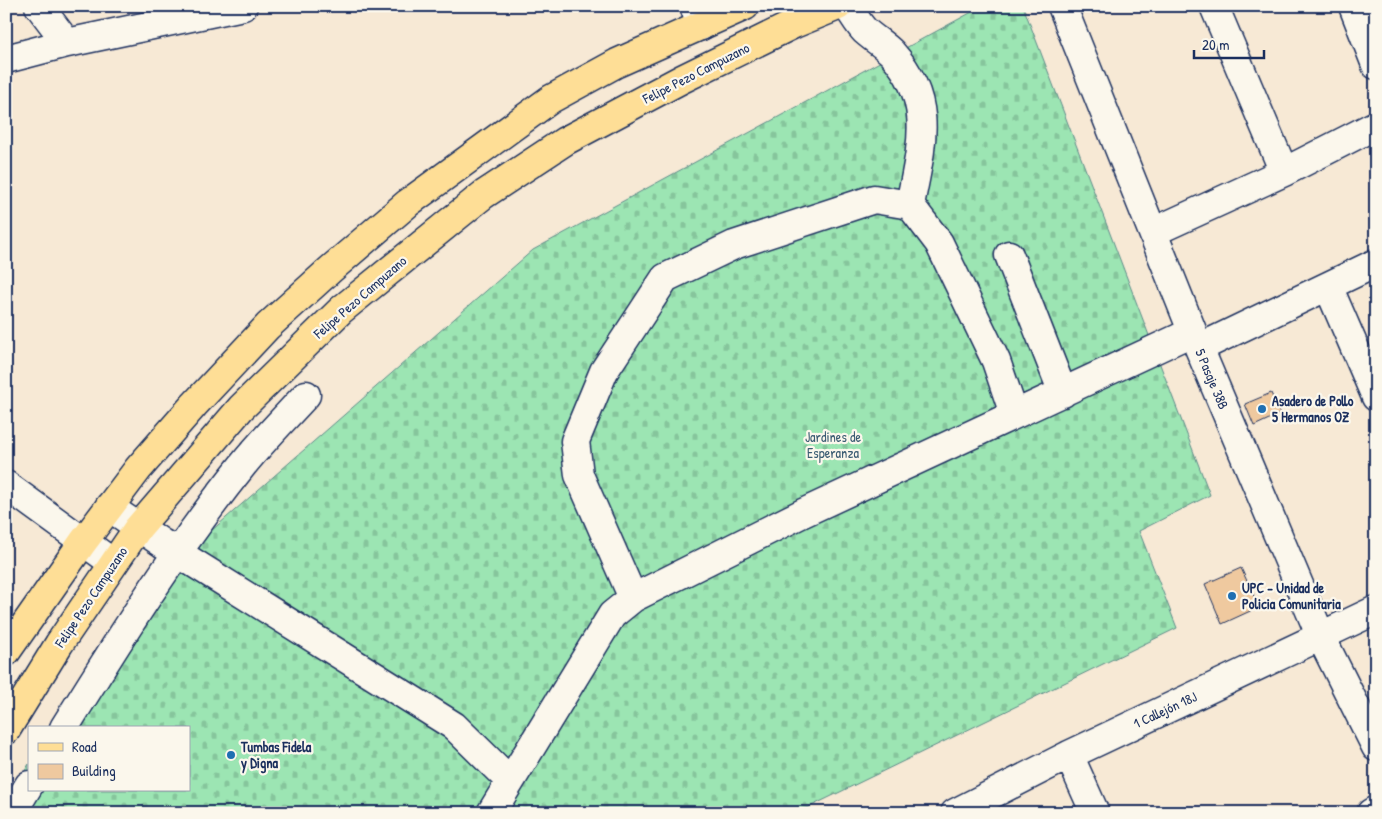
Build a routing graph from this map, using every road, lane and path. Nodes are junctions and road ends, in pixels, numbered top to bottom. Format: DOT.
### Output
graph roads {
  1 [pos="39,6"];
  2 [pos="243,6"];
  3 [pos="745,6"];
  4 [pos="838,6"];
  5 [pos="847,6"];
  6 [pos="1062,6"];
  7 [pos="1214,6"];
  8 [pos="1353,6"];
  9 [pos="697,16"];
  10 [pos="67,43"];
  11 [pos="6,59"];
  12 [pos="1376,65"];
  13 [pos="1376,125"];
  14 [pos="1284,172"];
  15 [pos="910,205"];
  16 [pos="1153,232"];
  17 [pos="1009,255"];
  18 [pos="1376,263"];
  19 [pos="1328,286"];
  20 [pos="1195,340"];
  21 [pos="1063,393"];
  22 [pos="306,395"];
  23 [pos="1376,397"];
  24 [pos="1014,414"];
  25 [pos="6,485"];
  26 [pos="109,507"];
  27 [pos="138,528"];
  28 [pos="83,542"];
  29 [pos="178,553"];
  30 [pos="113,563"];
  31 [pos="633,598"];
  32 [pos="1376,610"];
  33 [pos="1321,637"];
  34 [pos="6,652"];
  35 [pos="65,726"];
  36 [pos="6,730"];
  37 [pos="1376,747"];
  38 [pos="1069,756"];
  39 [pos="510,781"];
  40 [pos="28,787"];
  41 [pos="1376,810"];
  42 [pos="12,813"];
  43 [pos="491,813"];
  44 [pos="955,813"];
  45 [pos="1095,813"];
  46 [pos="1370,813"];
  1 -- 10 [label="street"];
  2 -- 10 [label="street"];
  3 -- 9 [label="main road"];
  4 -- 27 [label="main road, Felipe Pezo Campuzano"];
  5 -- 15 [label="street"];
  6 -- 16 [label="street, 5 Pasaje 38B"];
  7 -- 14 [label="street"];
  8 -- 12 [label="street"];
  9 -- 26 [label="main road"];
  10 -- 11 [label="street"];
  13 -- 14 [label="street"];
  14 -- 16 [label="street"];
  15 -- 24 [label="street"];
  15 -- 31 [label="street"];
  16 -- 20 [label="street, 5 Pasaje 38B"];
  17 -- 21 [label="street"];
  18 -- 19 [label="street"];
  19 -- 20 [label="street"];
  19 -- 23 [label="street"];
  20 -- 21 [label="street"];
  20 -- 33 [label="street, 5 Pasaje 38B"];
  21 -- 24 [label="street"];
  22 -- 29 [label="street"];
  24 -- 31 [label="street"];
  25 -- 28 [label="street"];
  26 -- 27 [label="street"];
  26 -- 28 [label="main road"];
  27 -- 29 [label="street"];
  27 -- 30 [label="main road, Felipe Pezo Campuzano"];
  28 -- 30 [label="street"];
  28 -- 34 [label="main road"];
  29 -- 35 [label="street"];
  29 -- 39 [label="street"];
  30 -- 36 [label="main road, Felipe Pezo Campuzano"];
  31 -- 39 [label="street"];
  32 -- 33 [label="street, 1 Callejón 18J"];
  33 -- 37 [label="street, 5 Pasaje 38B"];
  33 -- 38 [label="street, 1 Callejón 18J"];
  38 -- 44 [label="street, 1 Callejón 18J"];
  38 -- 45 [label="street"];
  39 -- 43 [label="street"];
  40 -- 42 [label="street"];
  41 -- 46 [label="street"];
}
